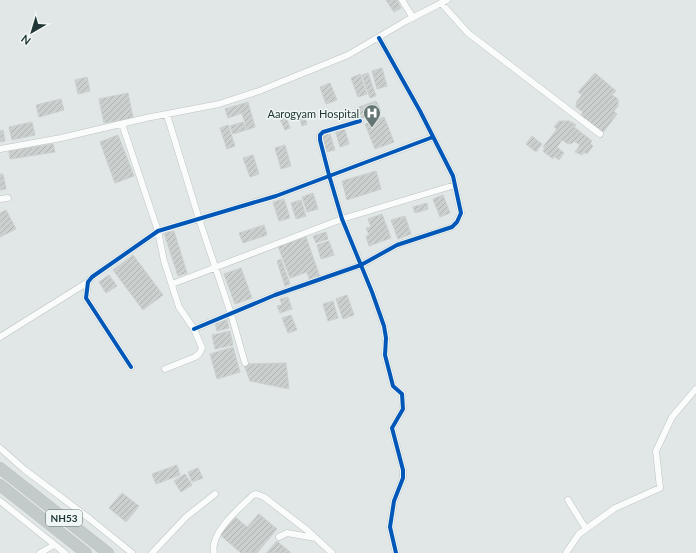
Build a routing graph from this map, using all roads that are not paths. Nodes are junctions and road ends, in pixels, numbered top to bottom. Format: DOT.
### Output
graph roads {
  1 [pos="402,0"];
  2 [pos="444,1"];
  3 [pos="413,18"];
  4 [pos="378,38"];
  5 [pos="167,115"];
  6 [pos="360,121"];
  7 [pos="122,124"];
  8 [pos="600,134"];
  9 [pos="433,137"];
  10 [pos="0,149"];
  11 [pos="329,175"];
  12 [pos="454,185"];
  13 [pos="8,198"];
  14 [pos="0,200"];
  15 [pos="199,219"];
  16 [pos="342,219"];
  17 [pos="158,231"];
  18 [pos="361,265"];
  19 [pos="215,268"];
  20 [pos="88,282"];
  21 [pos="172,284"];
  22 [pos="231,314"];
  23 [pos="194,329"];
  24 [pos="0,337"];
  25 [pos="245,363"];
  26 [pos="131,367"];
  27 [pos="165,369"];
  28 [pos="696,389"];
  29 [pos="0,448"];
  30 [pos="1,469"];
  31 [pos="0,485"];
  32 [pos="215,494"];
  33 [pos="568,500"];
  34 [pos="1,501"];
  35 [pos="586,529"];
  36 [pos="279,537"];
  37 [pos="317,539"];
  38 [pos="54,545"];
  39 [pos="41,553"];
  40 [pos="65,553"];
  41 [pos="86,553"];
  42 [pos="108,553"];
  43 [pos="132,553"];
  44 [pos="152,553"];
  45 [pos="214,553"];
  46 [pos="332,553"];
  47 [pos="396,553"];
  48 [pos="566,553"];
  1 -- 3 [label="street"];
  2 -- 3 [label="street"];
  2 -- 8 [label="street"];
  3 -- 4 [label="street"];
  4 -- 5 [label="street"];
  4 -- 9 [label="street"];
  5 -- 7 [label="street"];
  5 -- 15 [label="street"];
  6 -- 11 [label="street"];
  7 -- 10 [label="street"];
  7 -- 17 [label="street"];
  9 -- 11 [label="street"];
  9 -- 12 [label="street"];
  11 -- 15 [label="street"];
  11 -- 16 [label="street"];
  12 -- 16 [label="street"];
  12 -- 18 [label="street"];
  13 -- 14 [label="street"];
  15 -- 17 [label="street"];
  15 -- 19 [label="street"];
  16 -- 18 [label="street"];
  16 -- 19 [label="street"];
  17 -- 20 [label="street"];
  17 -- 21 [label="street"];
  18 -- 22 [label="street"];
  18 -- 47 [label="street"];
  19 -- 21 [label="street"];
  19 -- 22 [label="street"];
  20 -- 24 [label="street"];
  20 -- 26 [label="street"];
  21 -- 23 [label="street"];
  22 -- 23 [label="street"];
  22 -- 25 [label="street"];
  23 -- 27 [label="street"];
  28 -- 35 [label="street"];
  29 -- 43 [label="street"];
  30 -- 42 [label="highway, NH53"];
  31 -- 41 [label="highway, NH53"];
  32 -- 44 [label="street"];
  33 -- 35 [label="street"];
  34 -- 38 [label="street"];
  35 -- 48 [label="street"];
  36 -- 37 [label="street"];
  37 -- 45 [label="street"];
  37 -- 46 [label="street"];
  38 -- 39 [label="street"];
  38 -- 40 [label="street"];
}
